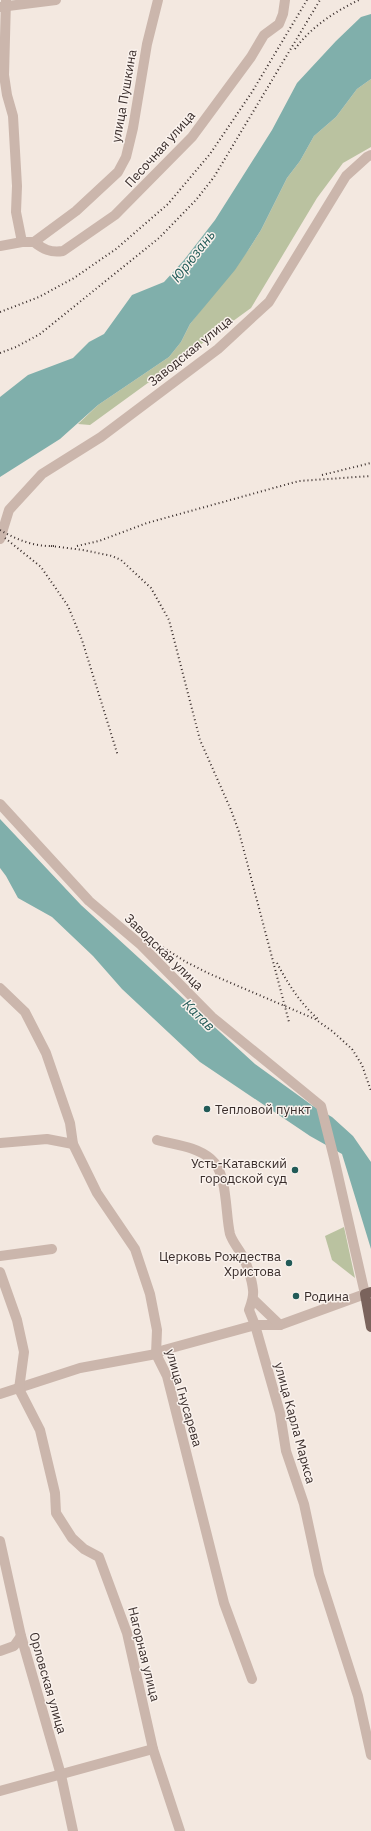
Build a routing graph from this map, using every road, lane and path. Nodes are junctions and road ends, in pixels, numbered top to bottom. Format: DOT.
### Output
graph roads {
  1 [pos="56,0"];
  2 [pos="158,0"];
  3 [pos="285,0"];
  4 [pos="4,4"];
  5 [pos="371,155"];
  6 [pos="22,242"];
  7 [pos="34,242"];
  8 [pos="0,246"];
  9 [pos="5,509"];
  10 [pos="0,539"];
  11 [pos="0,804"];
  12 [pos="0,988"];
  13 [pos="157,1140"];
  14 [pos="0,1143"];
  15 [pos="73,1144"];
  16 [pos="52,1249"];
  17 [pos="0,1256"];
  18 [pos="0,1272"];
  19 [pos="368,1293"];
  20 [pos="253,1299"];
  21 [pos="255,1325"];
  22 [pos="280,1325"];
  23 [pos="371,1327"];
  24 [pos="156,1354"];
  25 [pos="19,1389"];
  26 [pos="0,1394"];
  27 [pos="0,1541"];
  28 [pos="21,1636"];
  29 [pos="0,1651"];
  30 [pos="252,1679"];
  31 [pos="153,1750"];
  32 [pos="371,1755"];
  33 [pos="61,1775"];
  34 [pos="0,1791"];
  35 [pos="73,1831"];
  36 [pos="180,1831"];
  1 -- 4 [label="street"];
  2 -- 7 [label="street, улица Пушкина"];
  3 -- 7 [label="street, Песочная улица"];
  4 -- 6 [label="street"];
  5 -- 9 [label="street, Заводская улица"];
  6 -- 7 [label="street"];
  6 -- 8 [label="street"];
  9 -- 10 [label="street, Заводская улица"];
  11 -- 19 [label="street, Заводская улица"];
  12 -- 15 [label="street, улица Гнусарева"];
  13 -- 20 [label="street, улица Карла Маркса"];
  14 -- 15 [label="street"];
  15 -- 24 [label="street, улица Гнусарева"];
  16 -- 17 [label="street"];
  18 -- 25 [label="street"];
  19 -- 22 [label="street"];
  19 -- 23 [label="main road"];
  20 -- 21 [label="street, улица Карла Маркса"];
  20 -- 22 [label="street"];
  21 -- 22 [label="street"];
  21 -- 24 [label="street"];
  21 -- 32 [label="street, улица Карла Маркса"];
  24 -- 25 [label="street"];
  24 -- 30 [label="street, улица Гнусарева"];
  25 -- 26 [label="street"];
  25 -- 31 [label="street, Нагорная улица"];
  27 -- 28 [label="street, Орловская улица"];
  28 -- 29 [label="street"];
  28 -- 33 [label="street, Орловская улица"];
  31 -- 33 [label="street"];
  31 -- 36 [label="street, Нагорная улица"];
  33 -- 34 [label="street"];
  33 -- 35 [label="street, Орловская улица"];
}
